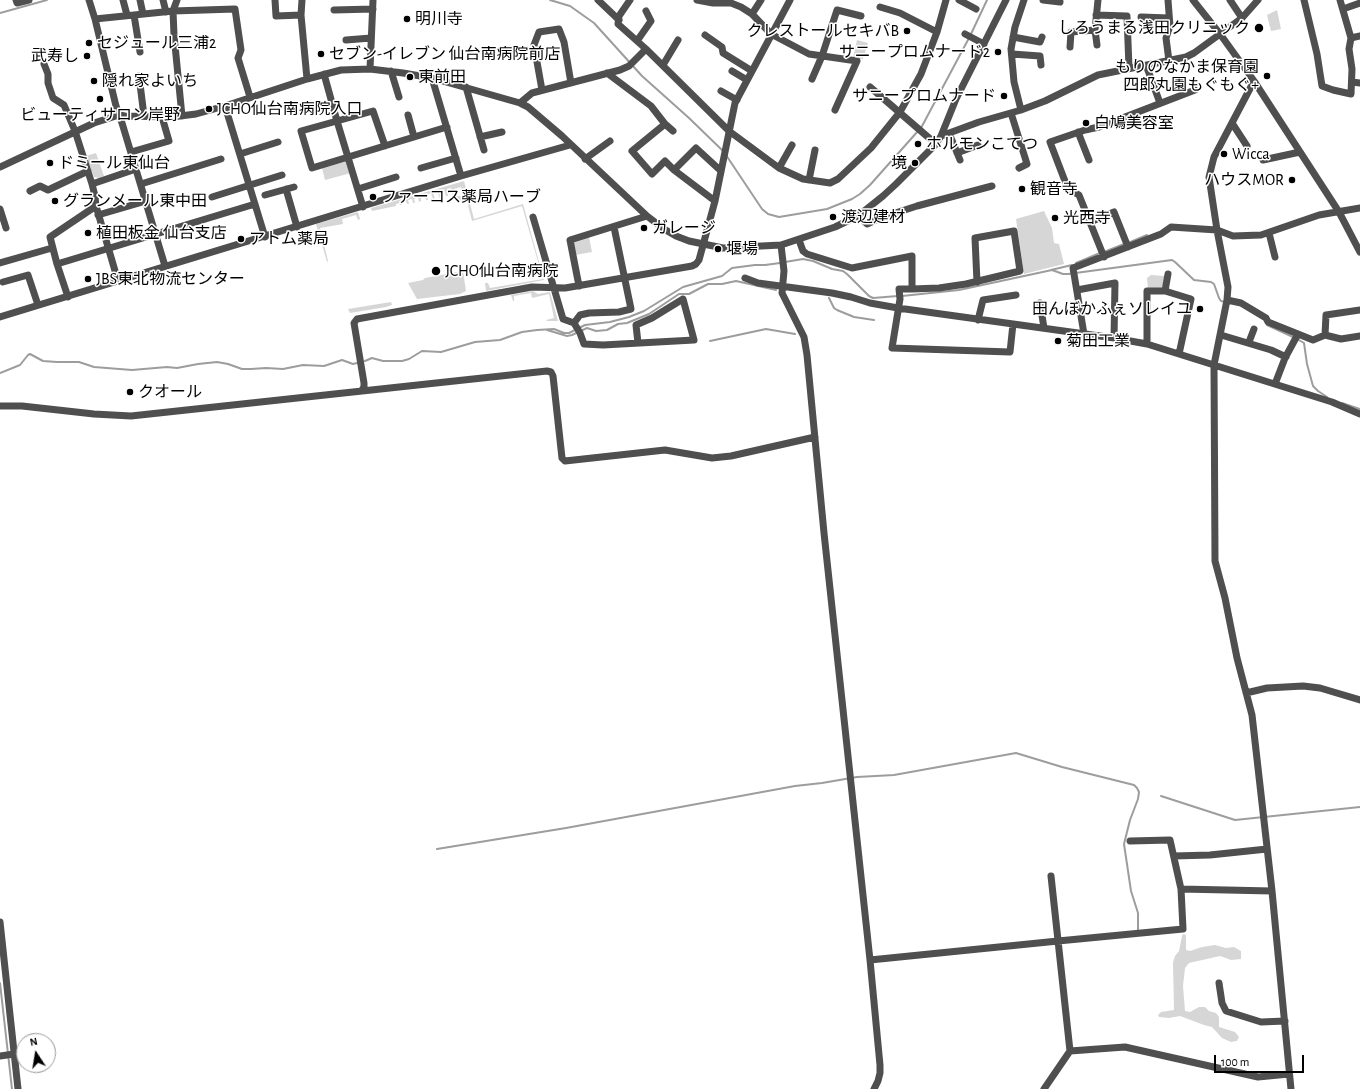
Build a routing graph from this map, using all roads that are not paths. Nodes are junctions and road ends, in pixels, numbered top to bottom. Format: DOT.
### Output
graph roads {
  1 [pos="16,0"];
  2 [pos="29,0"];
  3 [pos="89,0"];
  4 [pos="123,0"];
  5 [pos="140,0"];
  6 [pos="163,0"];
  7 [pos="177,0"];
  8 [pos="275,0"];
  9 [pos="302,0"];
  10 [pos="373,0"];
  11 [pos="598,0"];
  12 [pos="630,0"];
  13 [pos="697,0"];
  14 [pos="761,0"];
  15 [pos="790,0"];
  16 [pos="946,0"];
  17 [pos="959,0"];
  18 [pos="1006,0"];
  19 [pos="1024,0"];
  20 [pos="1043,0"];
  21 [pos="1098,0"];
  22 [pos="1168,0"];
  23 [pos="1193,0"];
  24 [pos="1230,0"];
  25 [pos="1258,0"];
  26 [pos="1304,0"];
  27 [pos="1340,0"];
  28 [pos="707,1"];
  29 [pos="1060,2"];
  30 [pos="1360,3"];
  31 [pos="880,7"];
  32 [pos="373,8"];
  33 [pos="976,9"];
  34 [pos="1343,9"];
  35 [pos="334,10"];
  36 [pos="646,11"];
  37 [pos="170,12"];
  38 [pos="144,14"];
  39 [pos="752,14"];
  40 [pos="130,15"];
  41 [pos="301,15"];
  42 [pos="1096,15"];
  43 [pos="861,16"];
  44 [pos="1141,17"];
  45 [pos="1169,18"];
  46 [pos="1242,18"];
  47 [pos="95,20"];
  48 [pos="619,20"];
  49 [pos="1095,30"];
  50 [pos="937,32"];
  51 [pos="771,34"];
  52 [pos="965,34"];
  53 [pos="1220,34"];
  54 [pos="705,35"];
  55 [pos="1360,36"];
  56 [pos="1013,37"];
  57 [pos="1042,37"];
  58 [pos="371,38"];
  59 [pos="1351,38"];
  60 [pos="346,40"];
  61 [pos="678,40"];
  62 [pos="637,41"];
  63 [pos="984,44"];
  64 [pos="1097,45"];
  65 [pos="1070,47"];
  66 [pos="646,49"];
  67 [pos="140,52"];
  68 [pos="1012,54"];
  69 [pos="822,56"];
  70 [pos="1169,61"];
  71 [pos="44,64"];
  72 [pos="1041,65"];
  73 [pos="1146,65"];
  74 [pos="663,66"];
  75 [pos="1129,68"];
  76 [pos="370,69"];
  77 [pos="392,71"];
  78 [pos="732,71"];
  79 [pos="752,71"];
  80 [pos="607,73"];
  81 [pos="324,74"];
  82 [pos="139,76"];
  83 [pos="432,78"];
  84 [pos="307,79"];
  85 [pos="748,80"];
  86 [pos="812,80"];
  87 [pos="1254,81"];
  88 [pos="1352,82"];
  89 [pos="571,83"];
  90 [pos="1360,83"];
  91 [pos="466,87"];
  92 [pos="870,87"];
  93 [pos="542,90"];
  94 [pos="1195,90"];
  95 [pos="721,91"];
  96 [pos="399,97"];
  97 [pos="250,98"];
  98 [pos="737,100"];
  99 [pos="520,103"];
  100 [pos="1160,103"];
  101 [pos="225,106"];
  102 [pos="835,110"];
  103 [pos="1022,110"];
  104 [pos="900,112"];
  105 [pos="1011,113"];
  106 [pos="119,114"];
  107 [pos="408,115"];
  108 [pos="144,116"];
  109 [pos="182,116"];
  110 [pos="162,117"];
  111 [pos="337,121"];
  112 [pos="1232,123"];
  113 [pos="665,124"];
  114 [pos="447,127"];
  115 [pos="729,130"];
  116 [pos="75,131"];
  117 [pos="673,131"];
  118 [pos="502,132"];
  119 [pos="1078,132"];
  120 [pos="949,133"];
  121 [pos="941,136"];
  122 [pos="414,137"];
  123 [pos="480,137"];
  124 [pos="610,141"];
  125 [pos="278,142"];
  126 [pos="936,144"];
  127 [pos="570,145"];
  128 [pos="792,145"];
  129 [pos="978,145"];
  130 [pos="385,146"];
  131 [pos="1247,146"];
  132 [pos="484,150"];
  133 [pos="815,150"];
  134 [pos="131,152"];
  135 [pos="1300,152"];
  136 [pos="240,154"];
  137 [pos="349,157"];
  138 [pos="456,158"];
  139 [pos="221,159"];
  140 [pos="585,159"];
  141 [pos="1089,160"];
  142 [pos="1263,160"];
  143 [pos="0,167"];
  144 [pos="421,168"];
  145 [pos="780,168"];
  146 [pos="1019,168"];
  147 [pos="136,169"];
  148 [pos="674,170"];
  149 [pos="88,171"];
  150 [pos="721,171"];
  151 [pos="282,175"];
  152 [pos="461,176"];
  153 [pos="396,177"];
  154 [pos="809,180"];
  155 [pos="92,184"];
  156 [pos="141,184"];
  157 [pos="249,185"];
  158 [pos="992,186"];
  159 [pos="294,187"];
  160 [pos="358,188"];
  161 [pos="286,189"];
  162 [pos="30,191"];
  163 [pos="265,195"];
  164 [pos="212,197"];
  165 [pos="146,201"];
  166 [pos="714,201"];
  167 [pos="255,204"];
  168 [pos="96,206"];
  169 [pos="363,207"];
  170 [pos="1360,208"];
  171 [pos="0,209"];
  172 [pos="1339,212"];
  173 [pos="98,216"];
  174 [pos="647,216"];
  175 [pos="858,216"];
  176 [pos="533,217"];
  177 [pos="1090,222"];
  178 [pos="297,227"];
  179 [pos="614,227"];
  180 [pos="6,228"];
  181 [pos="1217,230"];
  182 [pos="1269,233"];
  183 [pos="156,234"];
  184 [pos="265,236"];
  185 [pos="799,240"];
  186 [pos="1127,244"];
  187 [pos="703,245"];
  188 [pos="781,245"];
  189 [pos="52,248"];
  190 [pos="108,249"];
  191 [pos="1360,252"];
  192 [pos="1103,254"];
  193 [pos="1275,256"];
  194 [pos="0,263"];
  195 [pos="57,264"];
  196 [pos="165,266"];
  197 [pos="1168,274"];
  198 [pos="625,278"];
  199 [pos="745,278"];
  200 [pos="118,281"];
  201 [pos="3,282"];
  202 [pos="977,282"];
  203 [pos="579,286"];
  204 [pos="783,287"];
  205 [pos="554,288"];
  206 [pos="912,289"];
  207 [pos="1077,290"];
  208 [pos="1165,291"];
  209 [pos="1016,295"];
  210 [pos="68,296"];
  211 [pos="1040,302"];
  212 [pos="1227,302"];
  213 [pos="38,305"];
  214 [pos="898,308"];
  215 [pos="1360,310"];
  216 [pos="0,317"];
  217 [pos="978,320"];
  218 [pos="575,324"];
  219 [pos="1013,324"];
  220 [pos="1044,328"];
  221 [pos="1254,329"];
  222 [pos="1084,334"];
  223 [pos="1221,335"];
  224 [pos="1325,335"];
  225 [pos="1360,336"];
  226 [pos="1296,337"];
  227 [pos="1114,338"];
  228 [pos="1249,342"];
  229 [pos="638,343"];
  230 [pos="1147,344"];
  231 [pos="1179,354"];
  232 [pos="1286,357"];
  233 [pos="1214,365"];
  234 [pos="1275,384"];
  235 [pos="362,390"];
  236 [pos="0,406"];
  237 [pos="1360,414"];
  238 [pos="815,437"];
  239 [pos="1246,693"];
  240 [pos="1360,700"];
  241 [pos="1130,841"];
  242 [pos="1267,849"];
  243 [pos="1174,856"];
  244 [pos="1051,876"];
  245 [pos="1181,889"];
  246 [pos="1272,891"];
  247 [pos="0,922"];
  248 [pos="1058,941"];
  249 [pos="1,950"];
  250 [pos="870,960"];
  251 [pos="1219,983"];
  252 [pos="1285,1021"];
  253 [pos="1070,1051"];
  254 [pos="8,1055"];
  255 [pos="1289,1074"];
  256 [pos="18,1089"];
  257 [pos="874,1089"];
  258 [pos="1044,1089"];
  259 [pos="1291,1089"];
  1 -- 2 [label="street"];
  3 -- 47 [label="street"];
  4 -- 40 [label="street"];
  5 -- 38 [label="street"];
  6 -- 37 [label="street"];
  7 -- 37 [label="street"];
  8 -- 41 [label="street"];
  9 -- 41 [label="street"];
  10 -- 32 [label="street"];
  11 -- 48 [label="street"];
  12 -- 48 [label="street"];
  13 -- 28 [label="street"];
  14 -- 39 [label="street"];
  15 -- 51 [label="street"];
  16 -- 50 [label="street"];
  17 -- 33 [label="street"];
  18 -- 63 [label="street"];
  19 -- 56 [label="street"];
  20 -- 29 [label="street"];
  21 -- 42 [label="street"];
  22 -- 45 [label="street"];
  23 -- 53 [label="street"];
  24 -- 46 [label="street"];
  25 -- 46 [label="street"];
  26 -- 88 [label="street"];
  27 -- 34 [label="street"];
  28 -- 39 [label="street"];
  30 -- 34 [label="street"];
  31 -- 50 [label="street"];
  32 -- 35 [label="street"];
  32 -- 58 [label="street"];
  34 -- 59 [label="street"];
  36 -- 62 [label="street"];
  37 -- 38 [label="street"];
  37 -- 97 [label="street"];
  37 -- 109 [label="street"];
  38 -- 40 [label="street"];
  39 -- 51 [label="street"];
  40 -- 47 [label="street"];
  40 -- 67 [label="street"];
  41 -- 84 [label="street"];
  42 -- 49 [label="street"];
  42 -- 75 [label="street"];
  43 -- 69 [label="street"];
  44 -- 45 [label="street"];
  45 -- 70 [label="street"];
  46 -- 53 [label="street"];
  47 -- 106 [label="street"];
  48 -- 62 [label="street"];
  49 -- 64 [label="street"];
  49 -- 65 [label="street"];
  50 -- 104 [label="street"];
  51 -- 69 [label="street"];
  51 -- 79 [label="street"];
  52 -- 63 [label="street"];
  53 -- 70 [label="street"];
  53 -- 87 [label="street"];
  54 -- 79 [label="street"];
  55 -- 59 [label="street"];
  56 -- 57 [label="street"];
  56 -- 68 [label="street"];
  58 -- 60 [label="street"];
  58 -- 76 [label="street"];
  59 -- 88 [label="street"];
  61 -- 74 [label="street"];
  62 -- 66 [label="street"];
  63 -- 121 [label="street"];
  66 -- 74 [label="street"];
  66 -- 80 [label="street"];
  68 -- 72 [label="street"];
  68 -- 103 [label="street"];
  69 -- 86 [label="street"];
  69 -- 102 [label="street"];
  70 -- 73 [label="street"];
  71 -- 116 [label="street"];
  73 -- 75 [label="street"];
  73 -- 100 [label="street"];
  74 -- 115 [label="street"];
  75 -- 103 [label="street"];
  76 -- 77 [label="street"];
  76 -- 81 [label="street"];
  77 -- 83 [label="street"];
  77 -- 96 [label="street"];
  78 -- 85 [label="street"];
  79 -- 85 [label="street"];
  80 -- 89 [label="street"];
  80 -- 113 [label="street"];
  81 -- 84 [label="street"];
  81 -- 111 [label="street"];
  82 -- 108 [label="street"];
  83 -- 91 [label="street"];
  83 -- 114 [label="street"];
  84 -- 97 [label="street"];
  85 -- 98 [label="street"];
  87 -- 112 [label="street"];
  87 -- 135 [label="street"];
  88 -- 90 [label="street"];
  89 -- 93 [label="street"];
  89 -- 93 [label="street"];
  91 -- 99 [label="street"];
  91 -- 123 [label="street"];
  92 -- 104 [label="street"];
  93 -- 99 [label="street"];
  94 -- 100 [label="street"];
  95 -- 98 [label="street"];
  97 -- 101 [label="street"];
  98 -- 115 [label="street"];
  99 -- 127 [label="street"];
  100 -- 119 [label="street"];
  101 -- 109 [label="street"];
  101 -- 136 [label="street"];
  103 -- 105 [label="street"];
  104 -- 126 [label="street"];
  104 -- 154 [label="street"];
  105 -- 120 [label="street"];
  105 -- 146 [label="street"];
  106 -- 108 [label="street"];
  106 -- 116 [label="street"];
  106 -- 134 [label="street"];
  107 -- 122 [label="street"];
  108 -- 110 [label="street"];
  109 -- 110 [label="street"];
  110 -- 134 [label="street"];
  111 -- 130 [label="street"];
  111 -- 137 [label="street"];
  111 -- 137 [label="street"];
  112 -- 131 [label="street"];
  112 -- 181 [label="street"];
  113 -- 117 [label="street"];
  113 -- 148 [label="street"];
  114 -- 122 [label="street"];
  114 -- 138 [label="street"];
  115 -- 145 [label="street"];
  115 -- 150 [label="street"];
  116 -- 143 [label="street"];
  116 -- 149 [label="street"];
  118 -- 123 [label="street"];
  119 -- 141 [label="street"];
  119 -- 177 [label="street"];
  120 -- 121 [label="street"];
  120 -- 129 [label="street"];
  121 -- 126 [label="street"];
  122 -- 130 [label="street"];
  123 -- 132 [label="street"];
  124 -- 140 [label="street"];
  125 -- 136 [label="street"];
  126 -- 175 [label="street"];
  127 -- 140 [label="street"];
  127 -- 152 [label="street"];
  128 -- 145 [label="street"];
  130 -- 137 [label="street"];
  133 -- 154 [label="street"];
  134 -- 147 [label="street"];
  135 -- 142 [label="street"];
  135 -- 172 [label="street"];
  136 -- 157 [label="street"];
  137 -- 160 [label="street"];
  138 -- 144 [label="street"];
  138 -- 152 [label="street"];
  139 -- 156 [label="street"];
  140 -- 174 [label="street"];
  145 -- 154 [label="street"];
  147 -- 155 [label="street"];
  147 -- 156 [label="street"];
  148 -- 150 [label="street"];
  148 -- 166 [label="street"];
  149 -- 155 [label="street"];
  149 -- 162 [label="street"];
  150 -- 166 [label="street"];
  151 -- 157 [label="street"];
  152 -- 169 [label="street"];
  153 -- 160 [label="street"];
  155 -- 168 [label="street"];
  156 -- 165 [label="street"];
  157 -- 164 [label="street"];
  157 -- 167 [label="street"];
  158 -- 175 [label="street"];
  159 -- 161 [label="street"];
  160 -- 169 [label="street"];
  161 -- 163 [label="street"];
  161 -- 178 [label="street"];
  165 -- 173 [label="street"];
  165 -- 183 [label="street"];
  166 -- 187 [label="street"];
  167 -- 183 [label="street"];
  167 -- 184 [label="street"];
  168 -- 173 [label="street"];
  168 -- 189 [label="street"];
  169 -- 178 [label="street"];
  170 -- 172 [label="street"];
  171 -- 180 [label="street"];
  172 -- 182 [label="street"];
  172 -- 191 [label="street"];
  173 -- 190 [label="street"];
  174 -- 179 [label="street"];
  174 -- 187 [label="street"];
  175 -- 185 [label="street"];
  176 -- 205 [label="street"];
  177 -- 186 [label="street"];
  177 -- 192 [label="street"];
  178 -- 184 [label="street"];
  179 -- 198 [label="street"];
  179 -- 203 [label="street"];
  181 -- 182 [label="street"];
  181 -- 186 [label="street"];
  181 -- 212 [label="street"];
  182 -- 193 [label="street"];
  183 -- 190 [label="street"];
  183 -- 196 [label="street"];
  184 -- 196 [label="street"];
  185 -- 188 [label="street"];
  185 -- 206 [label="street"];
  186 -- 192 [label="street"];
  187 -- 188 [label="street"];
  187 -- 198 [label="street"];
  188 -- 204 [label="street"];
  189 -- 194 [label="street"];
  189 -- 195 [label="street"];
  190 -- 195 [label="street"];
  190 -- 200 [label="street"];
  192 -- 207 [label="street"];
  195 -- 210 [label="street"];
  196 -- 200 [label="street"];
  197 -- 208 [label="street"];
  198 -- 203 [label="street"];
  198 -- 218 [label="street"];
  199 -- 204 [label="street"];
  200 -- 210 [label="street"];
  201 -- 213 [label="street"];
  202 -- 202 [label="street"];
  202 -- 206 [label="street"];
  203 -- 205 [label="street"];
  204 -- 214 [label="street"];
  204 -- 238 [label="street"];
  205 -- 218 [label="street"];
  205 -- 235 [label="street"];
  206 -- 214 [label="street"];
  207 -- 222 [label="street"];
  207 -- 227 [label="street"];
  208 -- 230 [label="street"];
  208 -- 231 [label="street"];
  209 -- 217 [label="street"];
  210 -- 213 [label="street"];
  211 -- 220 [label="street"];
  212 -- 223 [label="street"];
  212 -- 226 [label="street"];
  213 -- 216 [label="street"];
  214 -- 217 [label="street"];
  214 -- 219 [label="street"];
  215 -- 224 [label="street"];
  217 -- 219 [label="street"];
  218 -- 229 [label="street"];
  219 -- 220 [label="street"];
  220 -- 222 [label="street"];
  221 -- 228 [label="street"];
  222 -- 227 [label="street"];
  223 -- 228 [label="street"];
  223 -- 233 [label="street"];
  224 -- 225 [label="street"];
  224 -- 226 [label="street"];
  226 -- 232 [label="street"];
  227 -- 230 [label="street"];
  228 -- 232 [label="street"];
  229 -- 229 [label="street"];
  230 -- 231 [label="street"];
  231 -- 233 [label="street"];
  232 -- 234 [label="street"];
  233 -- 234 [label="street"];
  233 -- 239 [label="street"];
  234 -- 237 [label="street"];
  235 -- 236 [label="street"];
  235 -- 238 [label="street"];
  238 -- 250 [label="street"];
  239 -- 240 [label="street"];
  239 -- 242 [label="street"];
  241 -- 243 [label="street"];
  242 -- 243 [label="street"];
  242 -- 246 [label="street"];
  243 -- 245 [label="street"];
  244 -- 248 [label="street"];
  245 -- 246 [label="street"];
  245 -- 248 [label="street"];
  246 -- 252 [label="street"];
  247 -- 249 [label="street"];
  248 -- 250 [label="street"];
  248 -- 253 [label="street"];
  249 -- 254 [label="street"];
  250 -- 257 [label="street"];
  251 -- 252 [label="street"];
  252 -- 255 [label="street"];
  253 -- 255 [label="street"];
  253 -- 258 [label="street"];
  254 -- 256 [label="street"];
  255 -- 259 [label="street"];
}
